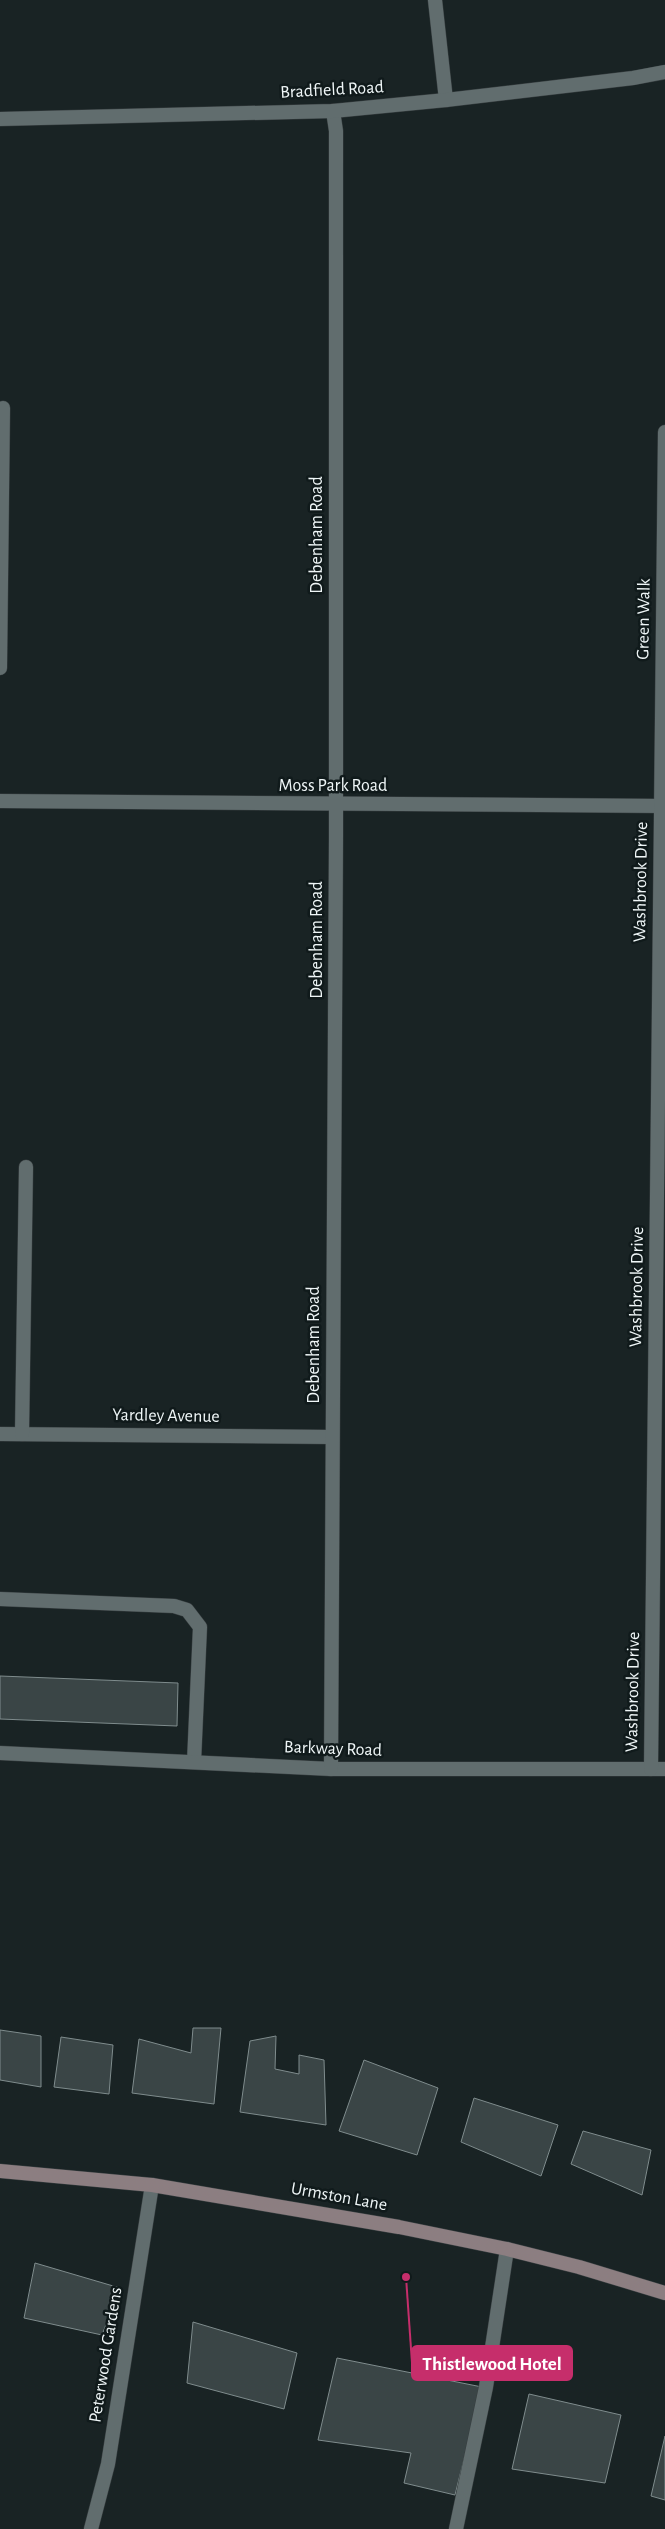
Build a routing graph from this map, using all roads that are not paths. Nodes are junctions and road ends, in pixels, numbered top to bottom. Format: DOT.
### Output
graph roads {
  1 [pos="435,0"];
  2 [pos="665,72"];
  3 [pos="446,100"];
  4 [pos="333,110"];
  5 [pos="0,119"];
  6 [pos="3,408"];
  7 [pos="665,432"];
  8 [pos="0,668"];
  9 [pos="0,801"];
  10 [pos="336,805"];
  11 [pos="662,806"];
  12 [pos="26,1167"];
  13 [pos="0,1434"];
  14 [pos="22,1434"];
  15 [pos="332,1437"];
  16 [pos="0,1598"];
  17 [pos="0,1753"];
  18 [pos="194,1762"];
  19 [pos="331,1769"];
  20 [pos="658,1769"];
  21 [pos="0,2171"];
  22 [pos="152,2185"];
  23 [pos="508,2249"];
  24 [pos="665,2293"];
  25 [pos="91,2529"];
  26 [pos="456,2529"];
  1 -- 3 [label="street"];
  2 -- 3 [label="street, Bradfield Road"];
  3 -- 4 [label="street, Bradfield Road"];
  4 -- 5 [label="street, Bradfield Road"];
  4 -- 10 [label="street, Debenham Road"];
  6 -- 8 [label="street"];
  7 -- 11 [label="street, Green Walk"];
  9 -- 10 [label="street, Moss Park Road"];
  10 -- 11 [label="street, Moss Park Road"];
  10 -- 15 [label="street, Debenham Road"];
  11 -- 20 [label="street, Washbrook Drive"];
  12 -- 14 [label="street"];
  13 -- 14 [label="street, Yardley Avenue"];
  14 -- 15 [label="street, Yardley Avenue"];
  15 -- 19 [label="street, Debenham Road"];
  16 -- 18 [label="street"];
  17 -- 18 [label="street, Barkway Road"];
  18 -- 19 [label="street, Barkway Road"];
  19 -- 20 [label="street, Barkway Road"];
  21 -- 22 [label="main road, Urmston Lane"];
  22 -- 23 [label="main road, Urmston Lane"];
  22 -- 25 [label="street, Peterwood Gardens"];
  23 -- 24 [label="main road, Urmston Lane"];
  23 -- 26 [label="street"];
}
